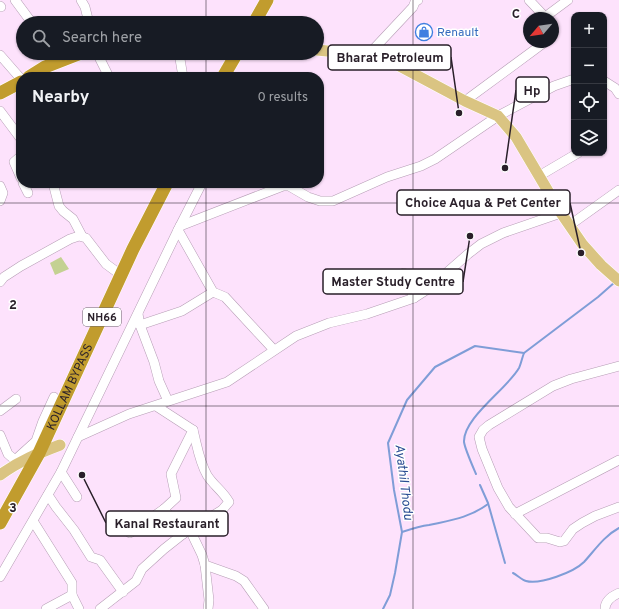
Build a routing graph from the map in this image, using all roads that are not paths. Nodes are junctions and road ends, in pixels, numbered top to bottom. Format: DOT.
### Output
graph roads {
  1 [pos="15,0"];
  2 [pos="81,0"];
  3 [pos="267,0"];
  4 [pos="418,0"];
  5 [pos="529,0"];
  6 [pos="568,0"];
  7 [pos="540,12"];
  8 [pos="553,12"];
  9 [pos="27,16"];
  10 [pos="87,16"];
  11 [pos="258,16"];
  12 [pos="537,48"];
  13 [pos="324,51"];
  14 [pos="0,55"];
  15 [pos="368,55"];
  16 [pos="54,60"];
  17 [pos="100,60"];
  18 [pos="180,60"];
  19 [pos="233,60"];
  20 [pos="37,72"];
  21 [pos="106,72"];
  22 [pos="182,72"];
  23 [pos="226,72"];
  24 [pos="16,75"];
  25 [pos="571,80"];
  26 [pos="607,83"];
  27 [pos="16,84"];
  28 [pos="0,93"];
  29 [pos="619,94"];
  30 [pos="465,101"];
  31 [pos="0,110"];
  32 [pos="498,116"];
  33 [pos="16,125"];
  34 [pos="573,156"];
  35 [pos="539,176"];
  36 [pos="0,186"];
  37 [pos="26,188"];
  38 [pos="54,188"];
  39 [pos="164,188"];
  40 [pos="199,188"];
  41 [pos="277,188"];
  42 [pos="292,188"];
  43 [pos="619,190"];
  44 [pos="28,193"];
  45 [pos="0,201"];
  46 [pos="561,213"];
  47 [pos="570,225"];
  48 [pos="179,228"];
  49 [pos="82,236"];
  50 [pos="404,273"];
  51 [pos="121,275"];
  52 [pos="619,281"];
  53 [pos="0,282"];
  54 [pos="213,292"];
  55 [pos="414,298"];
  56 [pos="138,314"];
  57 [pos="140,325"];
  58 [pos="274,350"];
  59 [pos="619,366"];
  60 [pos="54,397"];
  61 [pos="16,398"];
  62 [pos="168,401"];
  63 [pos="156,406"];
  64 [pos="0,411"];
  65 [pos="193,430"];
  66 [pos="0,435"];
  67 [pos="78,437"];
  68 [pos="60,445"];
  69 [pos="39,453"];
  70 [pos="619,460"];
  71 [pos="15,462"];
  72 [pos="61,472"];
  73 [pos="0,475"];
  74 [pos="48,495"];
  75 [pos="77,497"];
  76 [pos="619,507"];
  77 [pos="164,509"];
  78 [pos="515,514"];
  79 [pos="33,521"];
  80 [pos="0,523"];
  81 [pos="186,532"];
  82 [pos="130,533"];
  83 [pos="206,565"];
  84 [pos="0,577"];
  85 [pos="124,592"];
  86 [pos="619,593"];
  87 [pos="72,594"];
  88 [pos="46,609"];
  89 [pos="79,609"];
  90 [pos="100,609"];
  91 [pos="208,609"];
  92 [pos="264,609"];
  93 [pos="605,609"];
  1 -- 9 [label="street"];
  2 -- 10 [label="street"];
  3 -- 11 [label="highway"];
  4 -- 15 [label="street"];
  5 -- 7 [label="street"];
  6 -- 8 [label="street"];
  12 -- 30 [label="street"];
  13 -- 15 [label="main road"];
  14 -- 24 [label="street"];
  15 -- 30 [label="main road"];
  16 -- 20 [label="highway"];
  17 -- 21 [label="street"];
  18 -- 22 [label="street"];
  19 -- 23 [label="highway"];
  25 -- 32 [label="street"];
  26 -- 29 [label="street"];
  27 -- 28 [label="highway"];
  30 -- 32 [label="main road"];
  31 -- 33 [label="street"];
  32 -- 35 [label="main road"];
  32 -- 42 [label="street"];
  34 -- 35 [label="street"];
  35 -- 46 [label="main road"];
  36 -- 45 [label="street"];
  37 -- 44 [label="street"];
  38 -- 49 [label="street"];
  39 -- 51 [label="highway, KOLLAM BYPASS / NH66"];
  40 -- 48 [label="street"];
  41 -- 48 [label="street"];
  43 -- 47 [label="street"];
  46 -- 47 [label="main road"];
  46 -- 55 [label="street"];
  47 -- 52 [label="main road"];
  48 -- 54 [label="street"];
  48 -- 56 [label="street"];
  49 -- 51 [label="street"];
  49 -- 53 [label="street"];
  50 -- 55 [label="street"];
  51 -- 69 [label="highway, KOLLAM BYPASS / NH66"];
  54 -- 57 [label="street"];
  54 -- 58 [label="street"];
  55 -- 58 [label="street"];
  56 -- 57 [label="street"];
  56 -- 67 [label="street"];
  57 -- 62 [label="street"];
  58 -- 62 [label="street"];
  59 -- 78 [label="street"];
  60 -- 71 [label="street"];
  61 -- 64 [label="street"];
  62 -- 63 [label="street"];
  63 -- 65 [label="street"];
  63 -- 67 [label="street"];
  65 -- 77 [label="street"];
  65 -- 81 [label="street"];
  66 -- 71 [label="street"];
  67 -- 72 [label="street"];
  68 -- 69 [label="main road"];
  69 -- 71 [label="main road"];
  69 -- 80 [label="highway, KOLLAM BYPASS / NH66"];
  70 -- 78 [label="street"];
  71 -- 73 [label="main road"];
  72 -- 74 [label="street"];
  72 -- 75 [label="street"];
  74 -- 79 [label="street"];
  74 -- 85 [label="street"];
  76 -- 78 [label="street"];
  77 -- 81 [label="street"];
  77 -- 82 [label="street"];
  79 -- 84 [label="street"];
  79 -- 87 [label="street"];
  81 -- 83 [label="street"];
  81 -- 85 [label="street"];
  83 -- 91 [label="street"];
  83 -- 92 [label="street"];
  85 -- 90 [label="street"];
  86 -- 93 [label="street"];
  87 -- 88 [label="street"];
  87 -- 89 [label="street"];
}
